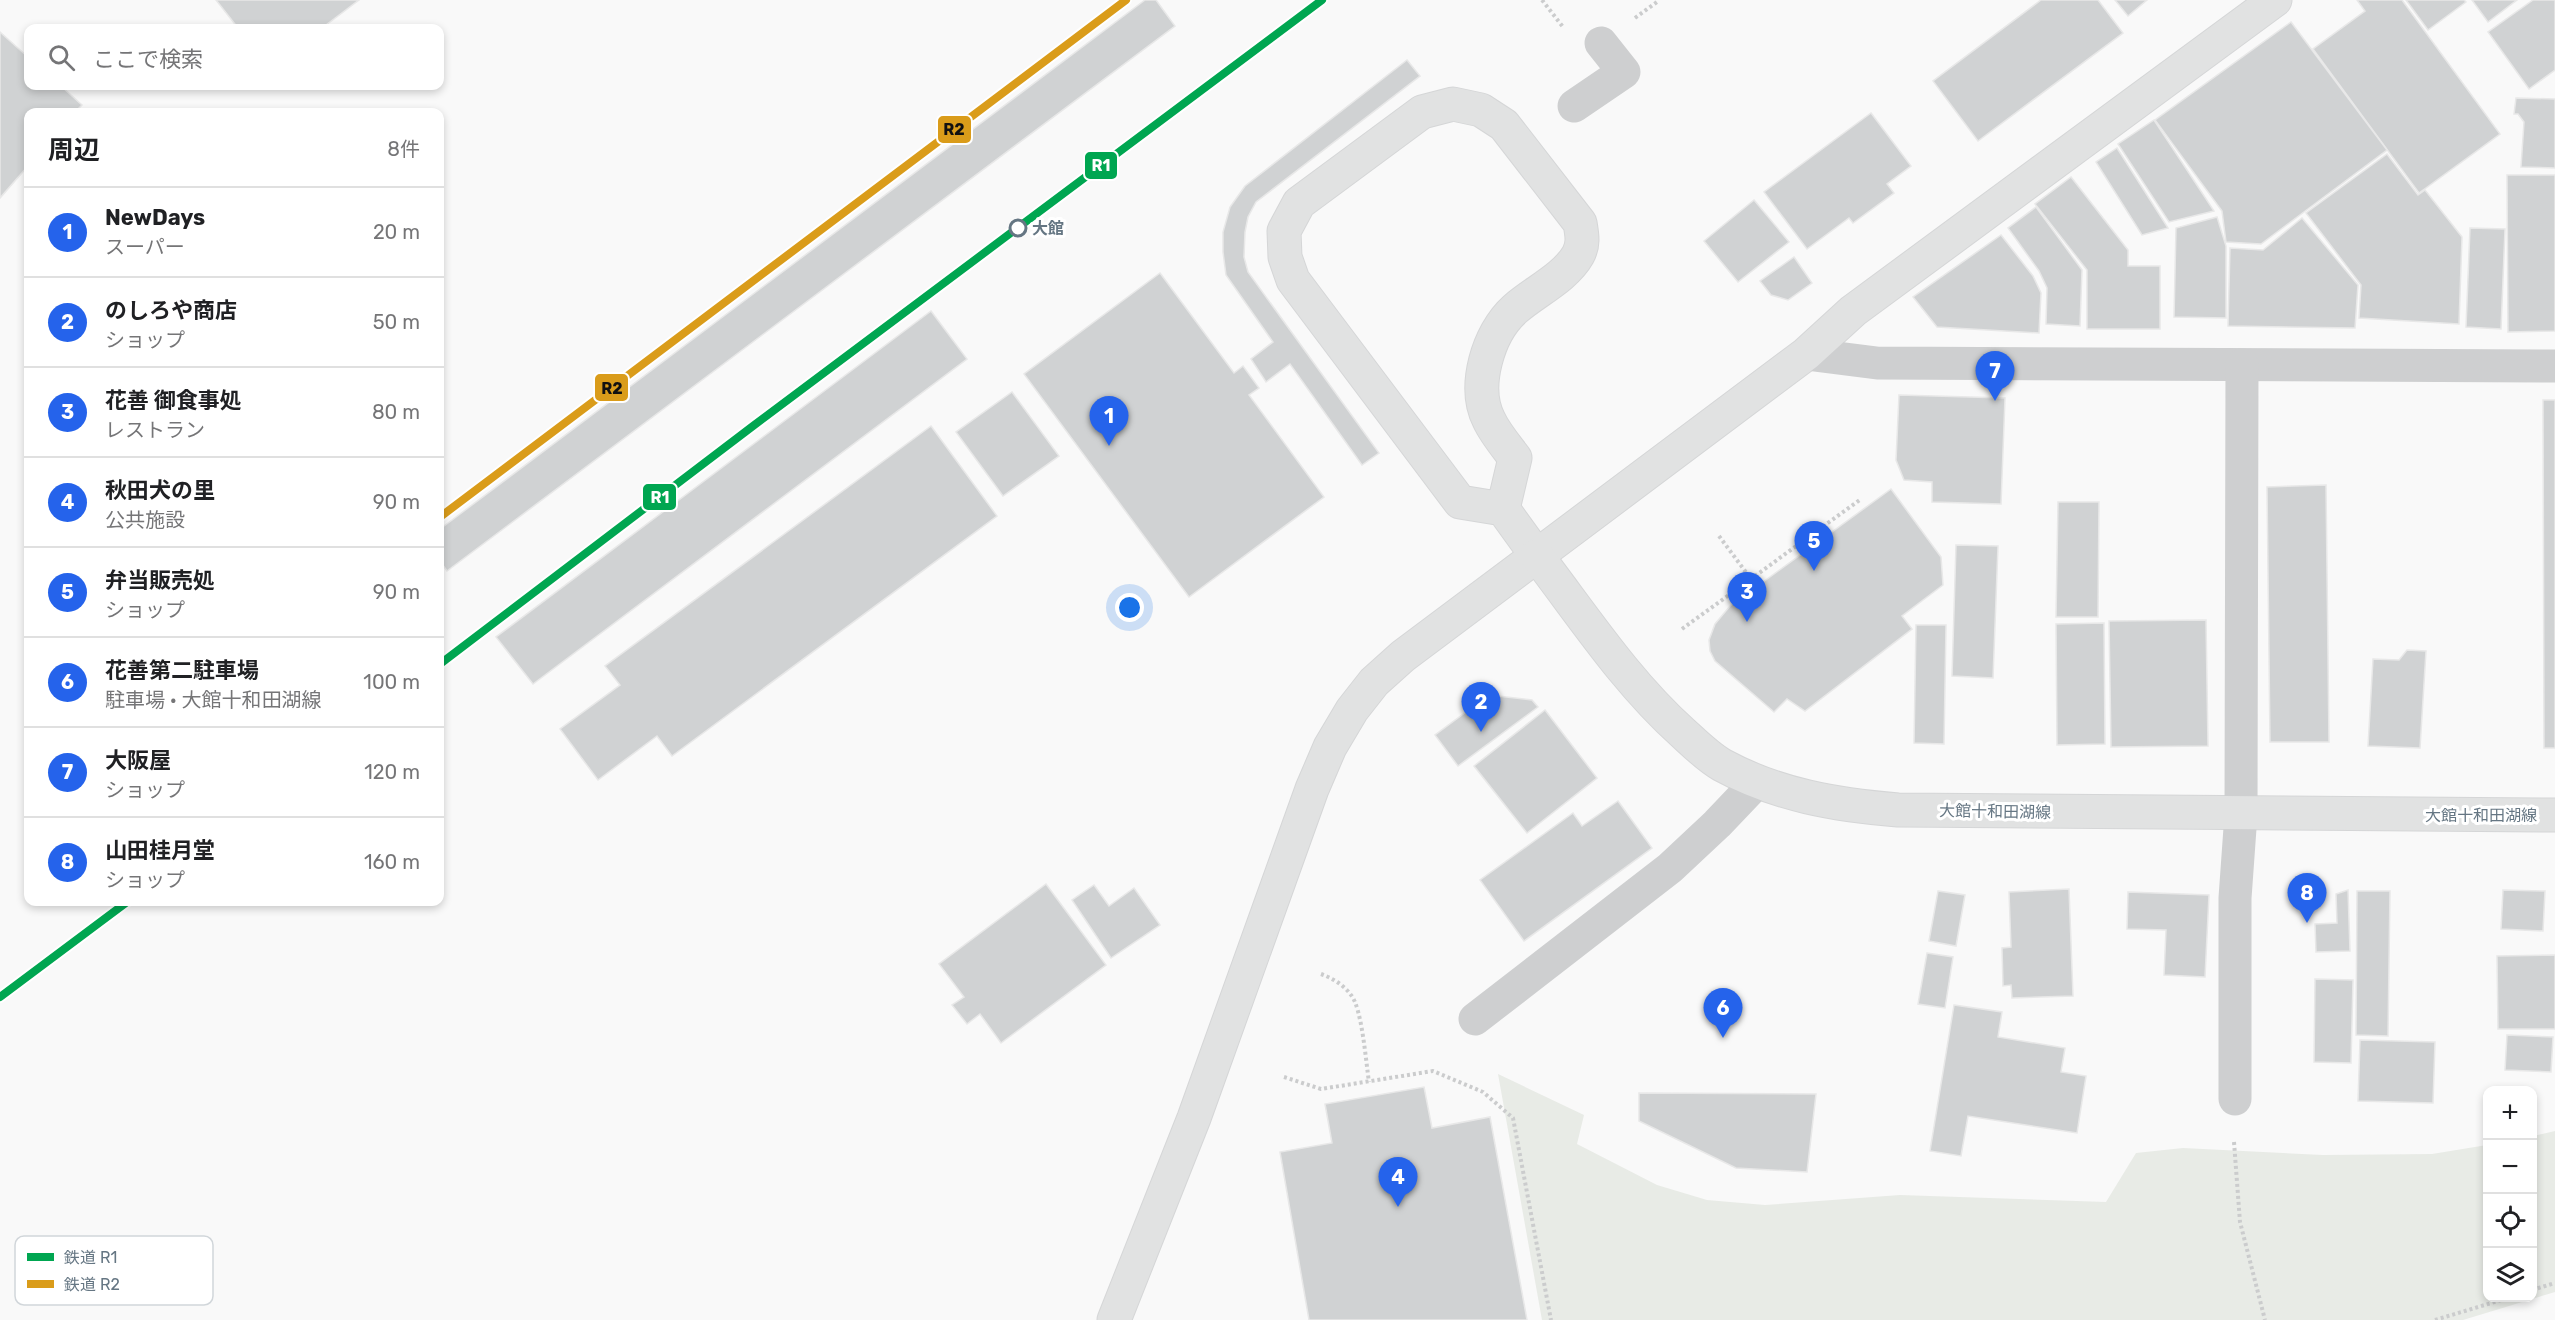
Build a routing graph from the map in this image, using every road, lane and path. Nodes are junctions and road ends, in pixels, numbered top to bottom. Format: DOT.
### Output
graph roads {
  1 [pos="1542,0"];
  2 [pos="2275,0"];
  3 [pos="1563,28"];
  4 [pos="1601,43"];
  5 [pos="1574,106"];
  6 [pos="1806,354"];
  7 [pos="2242,365"];
  8 [pos="2555,366"];
  9 [pos="1861,499"];
  10 [pos="1503,509"];
  11 [pos="1719,536"];
  12 [pos="1537,556"];
  13 [pos="1751,579"];
  14 [pos="1683,629"];
  15 [pos="1757,782"];
  16 [pos="2241,814"];
  17 [pos="2555,815"];
  18 [pos="1321,974"];
  19 [pos="1474,1019"];
  20 [pos="1284,1077"];
  21 [pos="1369,1082"];
  22 [pos="2235,1100"];
  23 [pos="2234,1150"];
  24 [pos="2555,1283"];
  25 [pos="2537,1288"];
  26 [pos="2495,1302"];
  27 [pos="1114,1320"];
  28 [pos="1551,1320"];
  29 [pos="2265,1320"];
  30 [pos="2434,1320"];
  1 -- 3 [label="path"];
  2 -- 6 [label="street"];
  4 -- 5 [label="street"];
  6 -- 7 [label="street"];
  6 -- 12 [label="street"];
  7 -- 8 [label="street"];
  7 -- 16 [label="street"];
  9 -- 13 [label="path"];
  10 -- 10 [label="street"];
  10 -- 12 [label="street, 大館十和田湖線"];
  11 -- 13 [label="path"];
  12 -- 15 [label="street, 大館十和田湖線"];
  12 -- 27 [label="street"];
  13 -- 14 [label="path"];
  15 -- 16 [label="street, 大館十和田湖線"];
  15 -- 19 [label="street"];
  16 -- 17 [label="street, 大館十和田湖線"];
  16 -- 22 [label="street"];
  18 -- 21 [label="path"];
  20 -- 21 [label="path"];
  21 -- 28 [label="path"];
  23 -- 29 [label="path"];
  24 -- 25 [label="path"];
  26 -- 30 [label="path"];
}
